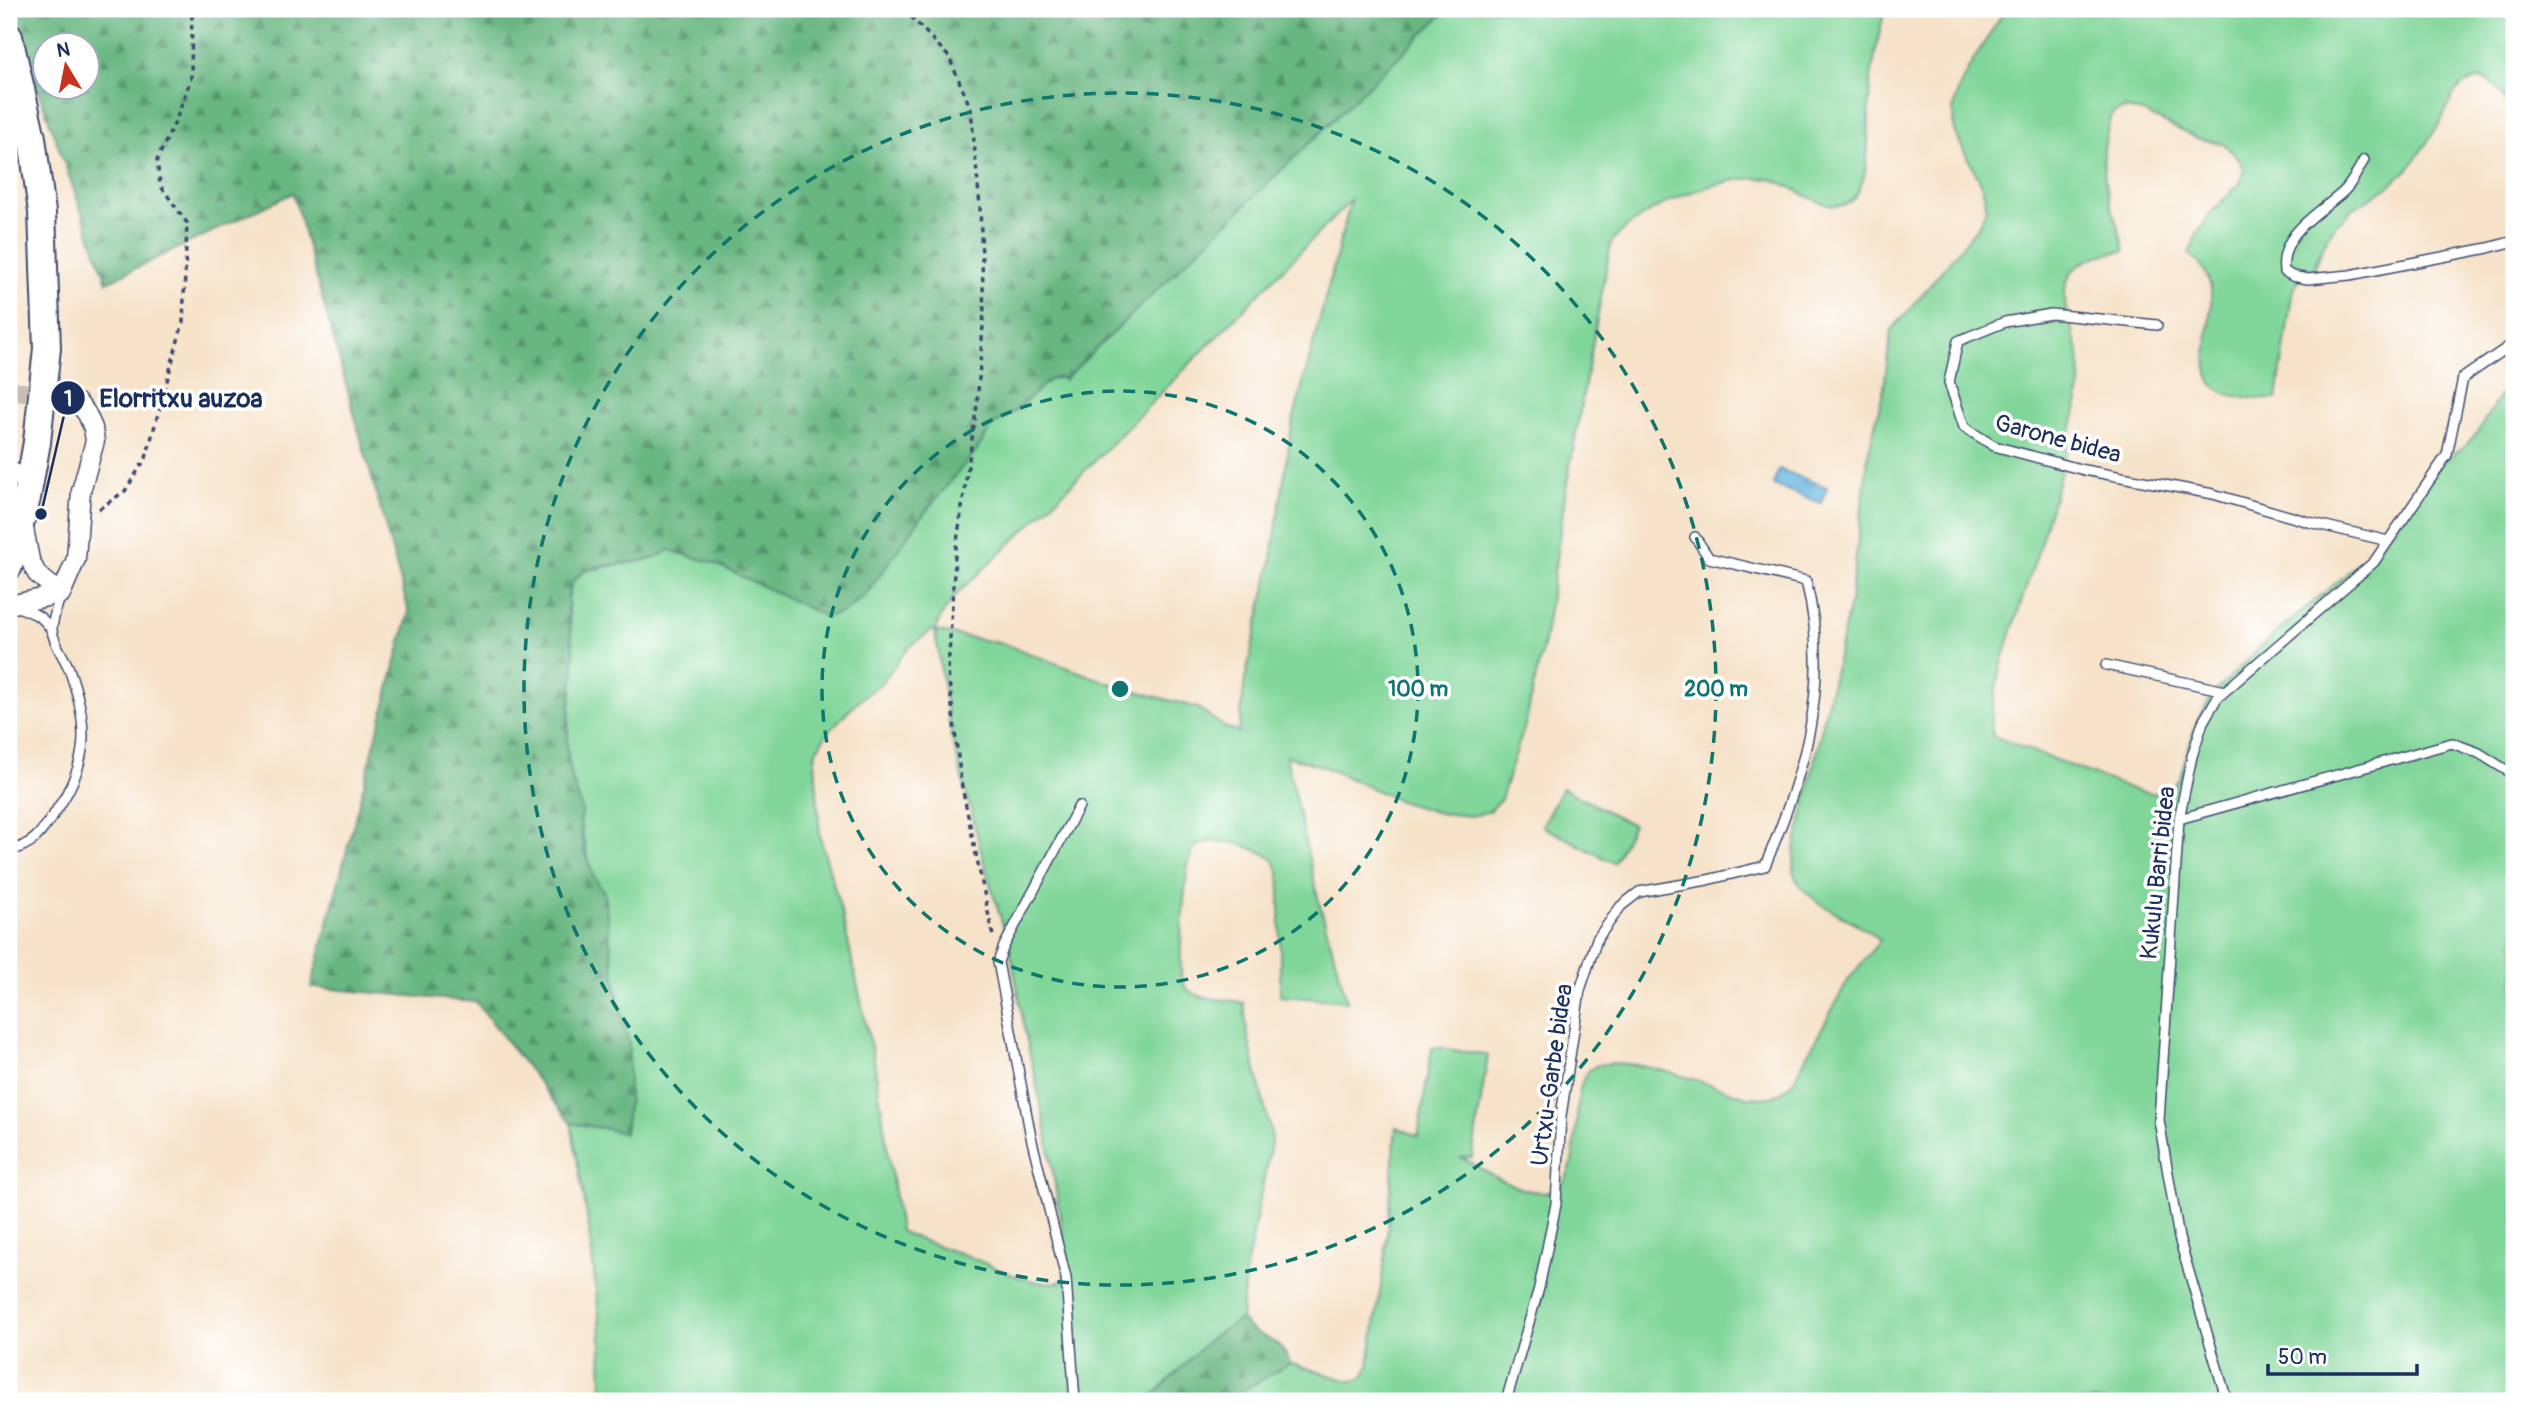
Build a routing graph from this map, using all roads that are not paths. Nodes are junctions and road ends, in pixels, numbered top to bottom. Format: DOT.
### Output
graph roads {
  1 [pos="9,37"];
  2 [pos="9,106"];
  3 [pos="2364,160"];
  4 [pos="2514,241"];
  5 [pos="2157,326"];
  6 [pos="2514,343"];
  7 [pos="29,350"];
  8 [pos="61,395"];
  9 [pos="29,441"];
  10 [pos="12,476"];
  11 [pos="15,513"];
  12 [pos="1695,537"];
  13 [pos="2388,541"];
  14 [pos="9,565"];
  15 [pos="61,594"];
  16 [pos="9,605"];
  17 [pos="52,631"];
  18 [pos="2106,665"];
  19 [pos="2225,691"];
  20 [pos="2514,775"];
  21 [pos="1079,806"];
  22 [pos="2179,819"];
  23 [pos="9,851"];
  24 [pos="1075,1401"];
  25 [pos="1506,1401"];
  26 [pos="2227,1401"];
  1 -- 7 [label="main road"];
  2 -- 7 [label="main road"];
  3 -- 4 [label="lane"];
  5 -- 13 [label="lane, Garone bidea"];
  6 -- 13 [label="lane, Kukulu Barri bidea"];
  7 -- 9 [label="main road, bridge"];
  8 -- 15 [label="street"];
  9 -- 10 [label="main road"];
  9 -- 11 [label="main road"];
  10 -- 11 [label="main road"];
  11 -- 14 [label="main road"];
  11 -- 15 [label="street"];
  12 -- 25 [label="lane, Urtxu-Garbe bidea"];
  13 -- 19 [label="lane, Kukulu Barri bidea"];
  15 -- 16 [label="street"];
  15 -- 17 [label="lane"];
  16 -- 17 [label="lane"];
  17 -- 23 [label="lane"];
  18 -- 19 [label="lane"];
  19 -- 22 [label="lane, Kukulu Barri bidea"];
  20 -- 22 [label="lane"];
  21 -- 24 [label="lane"];
  22 -- 26 [label="lane, Kukulu Barri bidea"];
}
